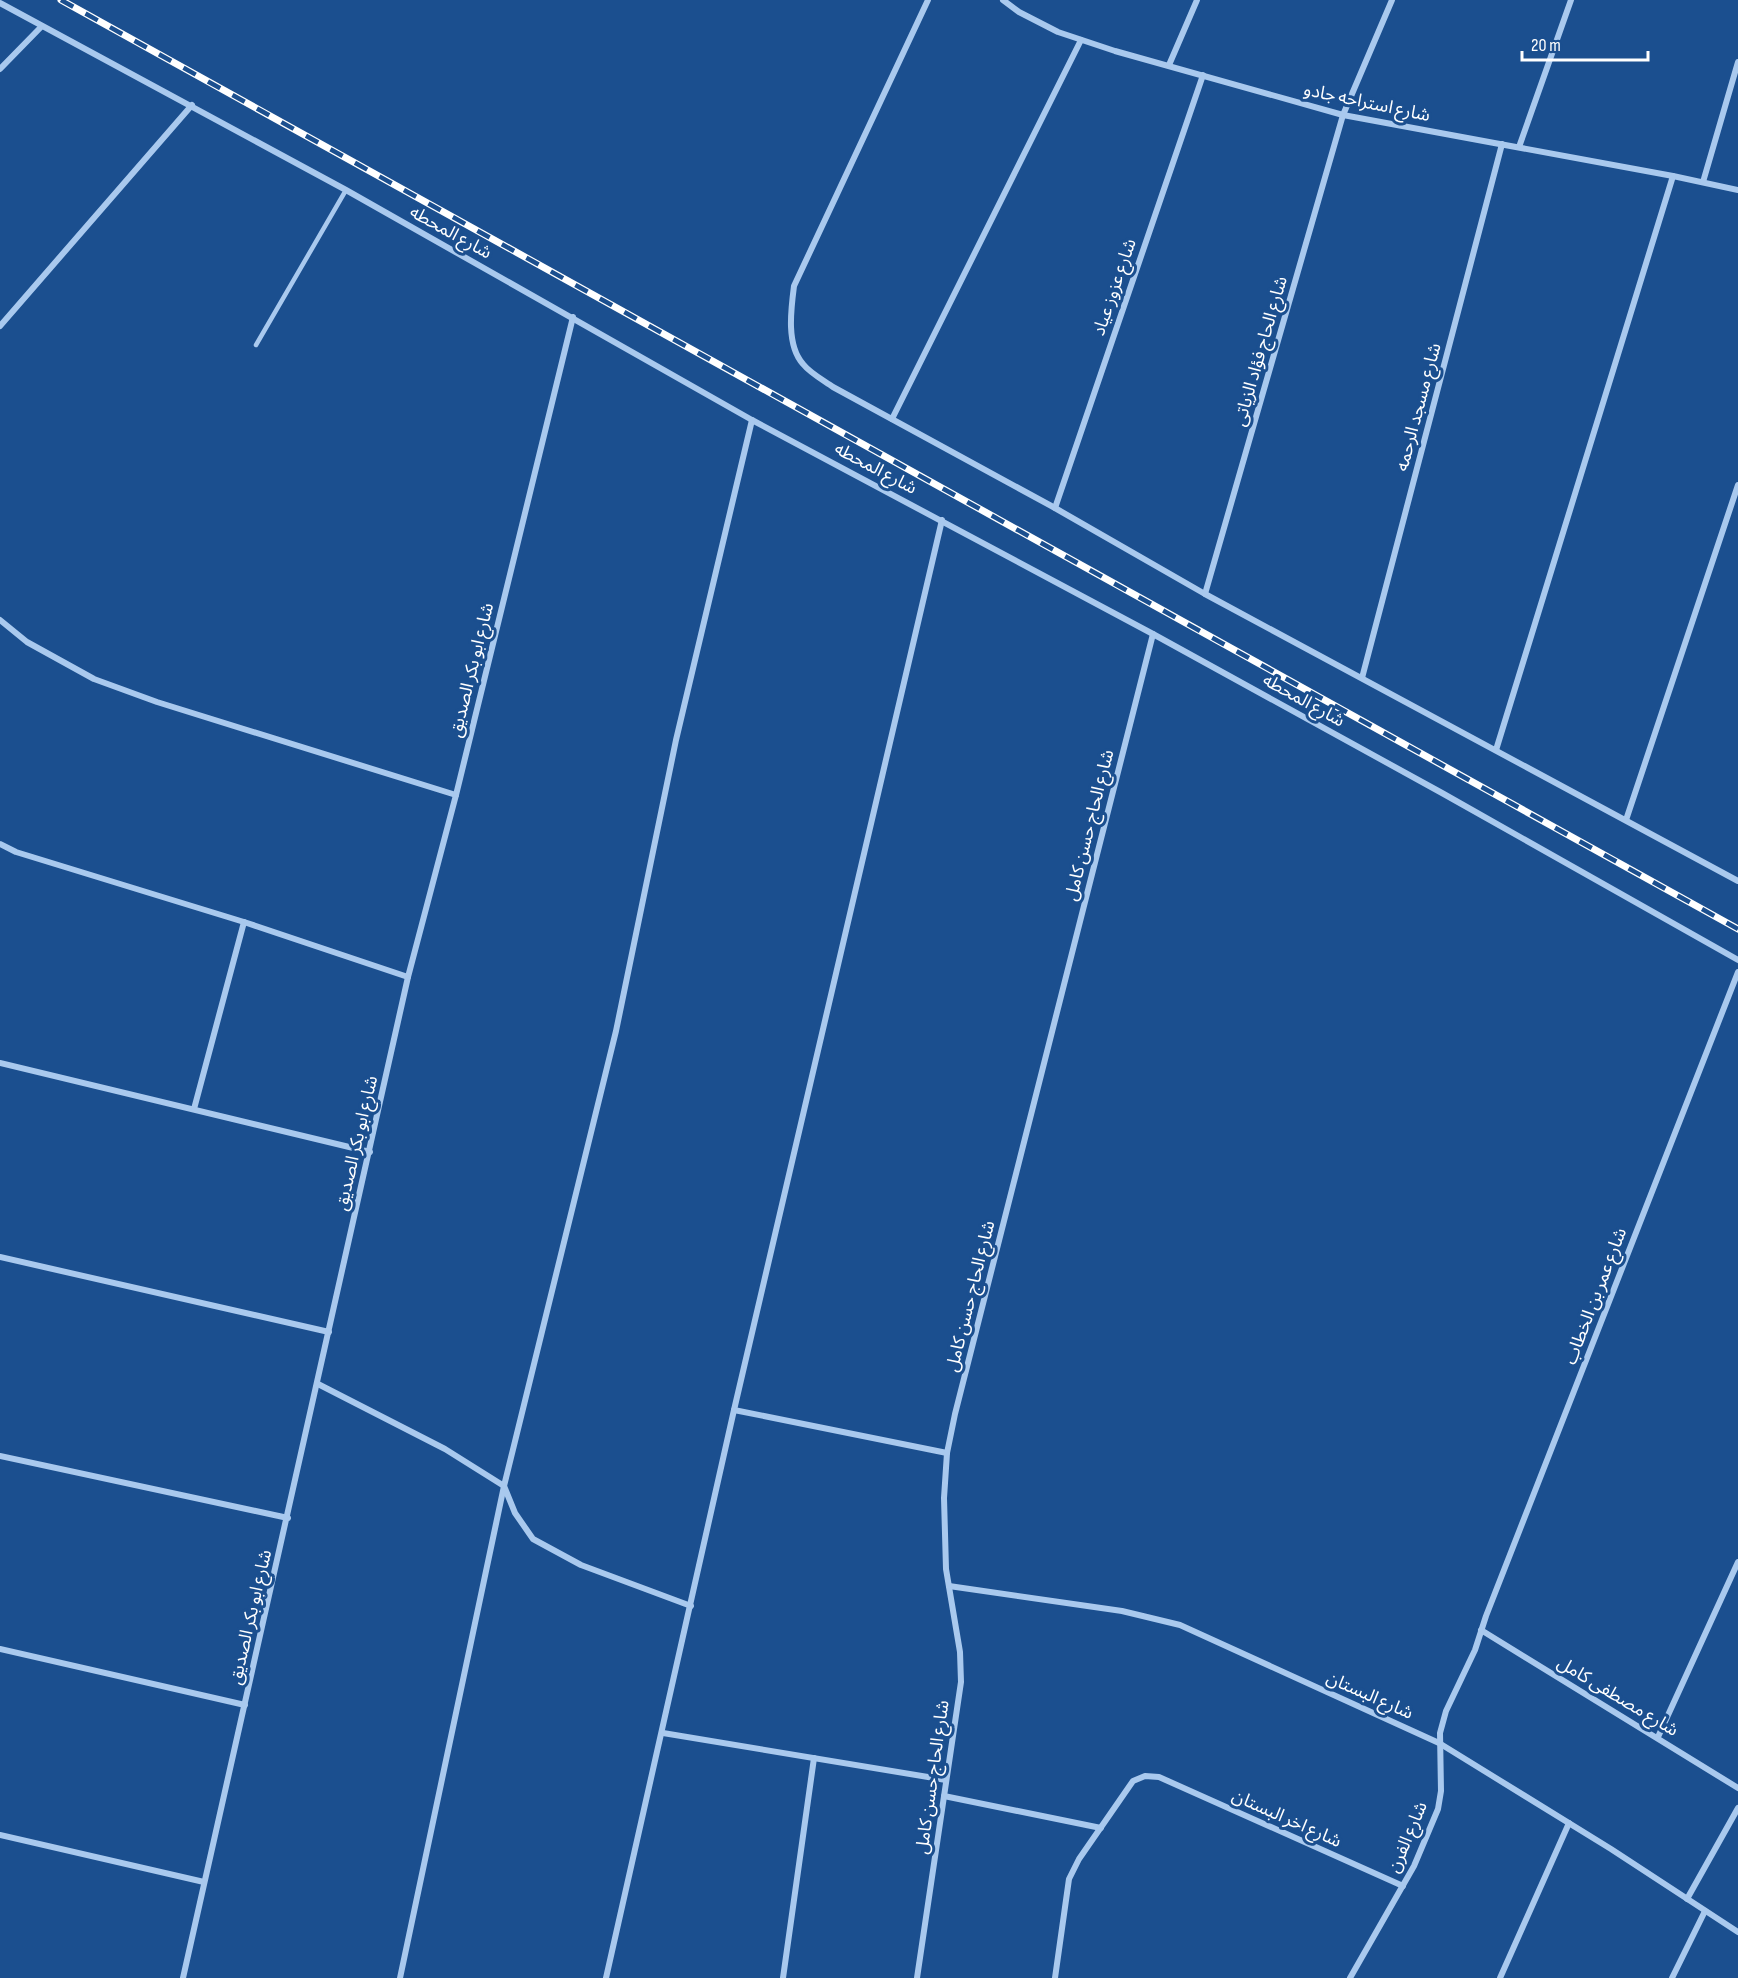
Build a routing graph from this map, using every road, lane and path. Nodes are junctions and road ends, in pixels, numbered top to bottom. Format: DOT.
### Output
graph roads {
  1 [pos="928,0"];
  2 [pos="1003,0"];
  3 [pos="1197,0"];
  4 [pos="1392,0"];
  5 [pos="1571,0"];
  6 [pos="0,3"];
  7 [pos="41,27"];
  8 [pos="1081,40"];
  9 [pos="1738,62"];
  10 [pos="1168,64"];
  11 [pos="0,69"];
  12 [pos="1203,75"];
  13 [pos="192,105"];
  14 [pos="1343,115"];
  15 [pos="1502,144"];
  16 [pos="1519,147"];
  17 [pos="1673,176"];
  18 [pos="1703,182"];
  19 [pos="346,190"];
  20 [pos="1738,190"];
  21 [pos="573,317"];
  22 [pos="0,326"];
  23 [pos="256,345"];
  24 [pos="892,419"];
  25 [pos="752,420"];
  26 [pos="1738,485"];
  27 [pos="1054,508"];
  28 [pos="942,520"];
  29 [pos="1205,594"];
  30 [pos="0,620"];
  31 [pos="1153,634"];
  32 [pos="1362,678"];
  33 [pos="1496,750"];
  34 [pos="456,795"];
  35 [pos="1626,820"];
  36 [pos="0,844"];
  37 [pos="1738,881"];
  38 [pos="244,922"];
  39 [pos="1738,960"];
  40 [pos="1738,972"];
  41 [pos="408,977"];
  42 [pos="0,1063"];
  43 [pos="194,1109"];
  44 [pos="370,1152"];
  45 [pos="0,1257"];
  46 [pos="329,1332"];
  47 [pos="318,1384"];
  48 [pos="734,1410"];
  49 [pos="947,1453"];
  50 [pos="0,1456"];
  51 [pos="504,1486"];
  52 [pos="288,1518"];
  53 [pos="1738,1562"];
  54 [pos="949,1586"];
  55 [pos="691,1606"];
  56 [pos="1481,1630"];
  57 [pos="0,1649"];
  58 [pos="245,1705"];
  59 [pos="663,1733"];
  60 [pos="1658,1737"];
  61 [pos="1439,1743"];
  62 [pos="814,1758"];
  63 [pos="946,1780"];
  64 [pos="1738,1788"];
  65 [pos="944,1796"];
  66 [pos="1738,1808"];
  67 [pos="1569,1823"];
  68 [pos="1101,1827"];
  69 [pos="0,1835"];
  70 [pos="204,1882"];
  71 [pos="1403,1886"];
  72 [pos="1687,1899"];
  73 [pos="1705,1911"];
  74 [pos="1738,1932"];
  75 [pos="183,1978"];
  76 [pos="400,1978"];
  77 [pos="606,1978"];
  78 [pos="783,1978"];
  79 [pos="917,1978"];
  80 [pos="1056,1978"];
  81 [pos="1350,1978"];
  82 [pos="1500,1978"];
  83 [pos="1672,1978"];
  1 -- 24 [label="street"];
  2 -- 8 [label="street, شارع استراحه جادو"];
  3 -- 10 [label="street"];
  4 -- 14 [label="street, شارع الحاج فؤاد الزياتى"];
  5 -- 16 [label="street"];
  6 -- 7 [label="street, شارع المحطه"];
  7 -- 11 [label="street"];
  7 -- 13 [label="street, شارع المحطه"];
  8 -- 10 [label="street, شارع استراحه جادو"];
  8 -- 24 [label="street"];
  9 -- 18 [label="street"];
  10 -- 12 [label="street, شارع استراحه جادو"];
  12 -- 14 [label="street, شارع استراحه جادو"];
  12 -- 27 [label="street, شارع عزوز عياد"];
  13 -- 19 [label="street, شارع المحطه"];
  13 -- 22 [label="street"];
  14 -- 15 [label="street, شارع استراحه جادو"];
  14 -- 29 [label="street, شارع الحاج فؤاد الزياتى"];
  15 -- 16 [label="street, شارع استراحه جادو"];
  15 -- 32 [label="street, شارع مسجد الرحمه"];
  16 -- 17 [label="street, شارع استراحه جادو"];
  17 -- 18 [label="street, شارع استراحه جادو"];
  17 -- 33 [label="street"];
  18 -- 20 [label="street, شارع استراحه جادو"];
  19 -- 21 [label="street, شارع المحطه"];
  19 -- 23 [label="lane"];
  21 -- 25 [label="street, شارع المحطه"];
  21 -- 34 [label="street, شارع ابو بكر الصديق"];
  24 -- 27 [label="street"];
  25 -- 28 [label="street, شارع المحطه"];
  25 -- 51 [label="street"];
  26 -- 35 [label="street"];
  27 -- 29 [label="street"];
  28 -- 31 [label="street, شارع المحطه"];
  28 -- 48 [label="street"];
  29 -- 32 [label="street"];
  30 -- 34 [label="street"];
  31 -- 39 [label="street, شارع المحطه"];
  31 -- 49 [label="street, شارع الحاج حسن كامل"];
  32 -- 33 [label="street"];
  33 -- 35 [label="street"];
  34 -- 41 [label="street, شارع ابو بكر الصديق"];
  35 -- 37 [label="street"];
  36 -- 38 [label="street"];
  38 -- 41 [label="street"];
  38 -- 43 [label="street"];
  40 -- 56 [label="street, شارع عمر بن الخطاب"];
  41 -- 44 [label="street, شارع ابو بكر الصديق"];
  42 -- 43 [label="street"];
  43 -- 44 [label="street"];
  44 -- 46 [label="street, شارع ابو بكر الصديق"];
  45 -- 46 [label="street"];
  46 -- 47 [label="street, شارع ابو بكر الصديق"];
  47 -- 51 [label="street"];
  47 -- 52 [label="street, شارع ابو بكر الصديق"];
  48 -- 49 [label="street"];
  48 -- 55 [label="street"];
  49 -- 54 [label="street, شارع الحاج حسن كامل"];
  50 -- 52 [label="street"];
  51 -- 55 [label="street"];
  51 -- 76 [label="street"];
  52 -- 58 [label="street, شارع ابو بكر الصديق"];
  53 -- 60 [label="street"];
  54 -- 61 [label="street, شارع البستان"];
  54 -- 63 [label="street, شارع الحاج حسن كامل"];
  55 -- 59 [label="street"];
  56 -- 60 [label="street, شارع مصطفى كامل"];
  56 -- 61 [label="street, شارع الفرن"];
  57 -- 58 [label="street"];
  58 -- 70 [label="street, شارع ابو بكر الصديق"];
  59 -- 62 [label="street"];
  59 -- 77 [label="street"];
  60 -- 64 [label="street, شارع مصطفى كامل"];
  61 -- 67 [label="street, شارع البستان"];
  61 -- 71 [label="street, شارع الفرن"];
  62 -- 63 [label="street"];
  62 -- 78 [label="street"];
  63 -- 65 [label="street, شارع الحاج حسن كامل"];
  65 -- 68 [label="street"];
  65 -- 79 [label="street, شارع الحاج حسن كامل"];
  66 -- 72 [label="street"];
  67 -- 72 [label="street, شارع البستان"];
  67 -- 82 [label="street"];
  68 -- 71 [label="street, شارع اخر البستان"];
  68 -- 80 [label="street"];
  69 -- 70 [label="street"];
  70 -- 75 [label="street, شارع ابو بكر الصديق"];
  71 -- 81 [label="street, شارع الفرن"];
  72 -- 73 [label="street, شارع البستان"];
  73 -- 74 [label="street, شارع البستان"];
  73 -- 83 [label="street"];
}
